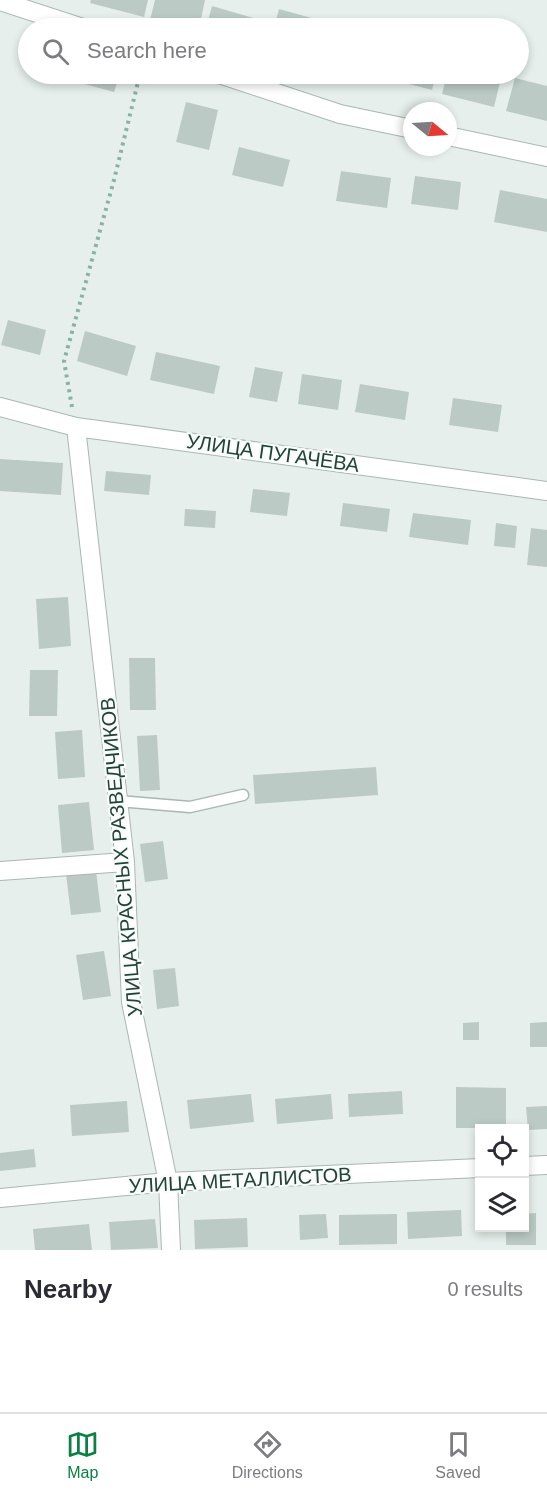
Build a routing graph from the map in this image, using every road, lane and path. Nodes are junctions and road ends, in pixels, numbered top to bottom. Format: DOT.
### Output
graph roads {
  1 [pos="0,1"];
  2 [pos="52,18"];
  3 [pos="138,84"];
  4 [pos="249,84"];
  5 [pos="403,127"];
  6 [pos="457,138"];
  7 [pos="547,157"];
  8 [pos="0,407"];
  9 [pos="76,427"];
  10 [pos="547,491"];
  11 [pos="243,795"];
  12 [pos="118,801"];
  13 [pos="125,862"];
  14 [pos="0,871"];
  15 [pos="547,1165"];
  16 [pos="529,1166"];
  17 [pos="475,1168"];
  18 [pos="168,1182"];
  19 [pos="0,1198"];
  20 [pos="171,1250"];
  1 -- 2 [label="street"];
  3 -- 9 [label="path"];
  4 -- 5 [label="street"];
  6 -- 7 [label="street"];
  8 -- 9 [label="street, УЛИЦА ПУГАЧЁВА"];
  9 -- 10 [label="street, УЛИЦА ПУГАЧЁВА"];
  9 -- 12 [label="street, УЛИЦА КРАСНЫХ РАЗВЕДЧИКОВ"];
  11 -- 12 [label="lane"];
  12 -- 13 [label="street, УЛИЦА КРАСНЫХ РАЗВЕДЧИКОВ"];
  13 -- 14 [label="street"];
  13 -- 18 [label="street, УЛИЦА КРАСНЫХ РАЗВЕДЧИКОВ"];
  15 -- 16 [label="street"];
  17 -- 18 [label="street, УЛИЦА МЕТАЛЛИСТОВ"];
  18 -- 19 [label="street, УЛИЦА МЕТАЛЛИСТОВ"];
  18 -- 20 [label="street, УЛИЦА КРАСНЫХ РАЗВЕДЧИКОВ"];
}
